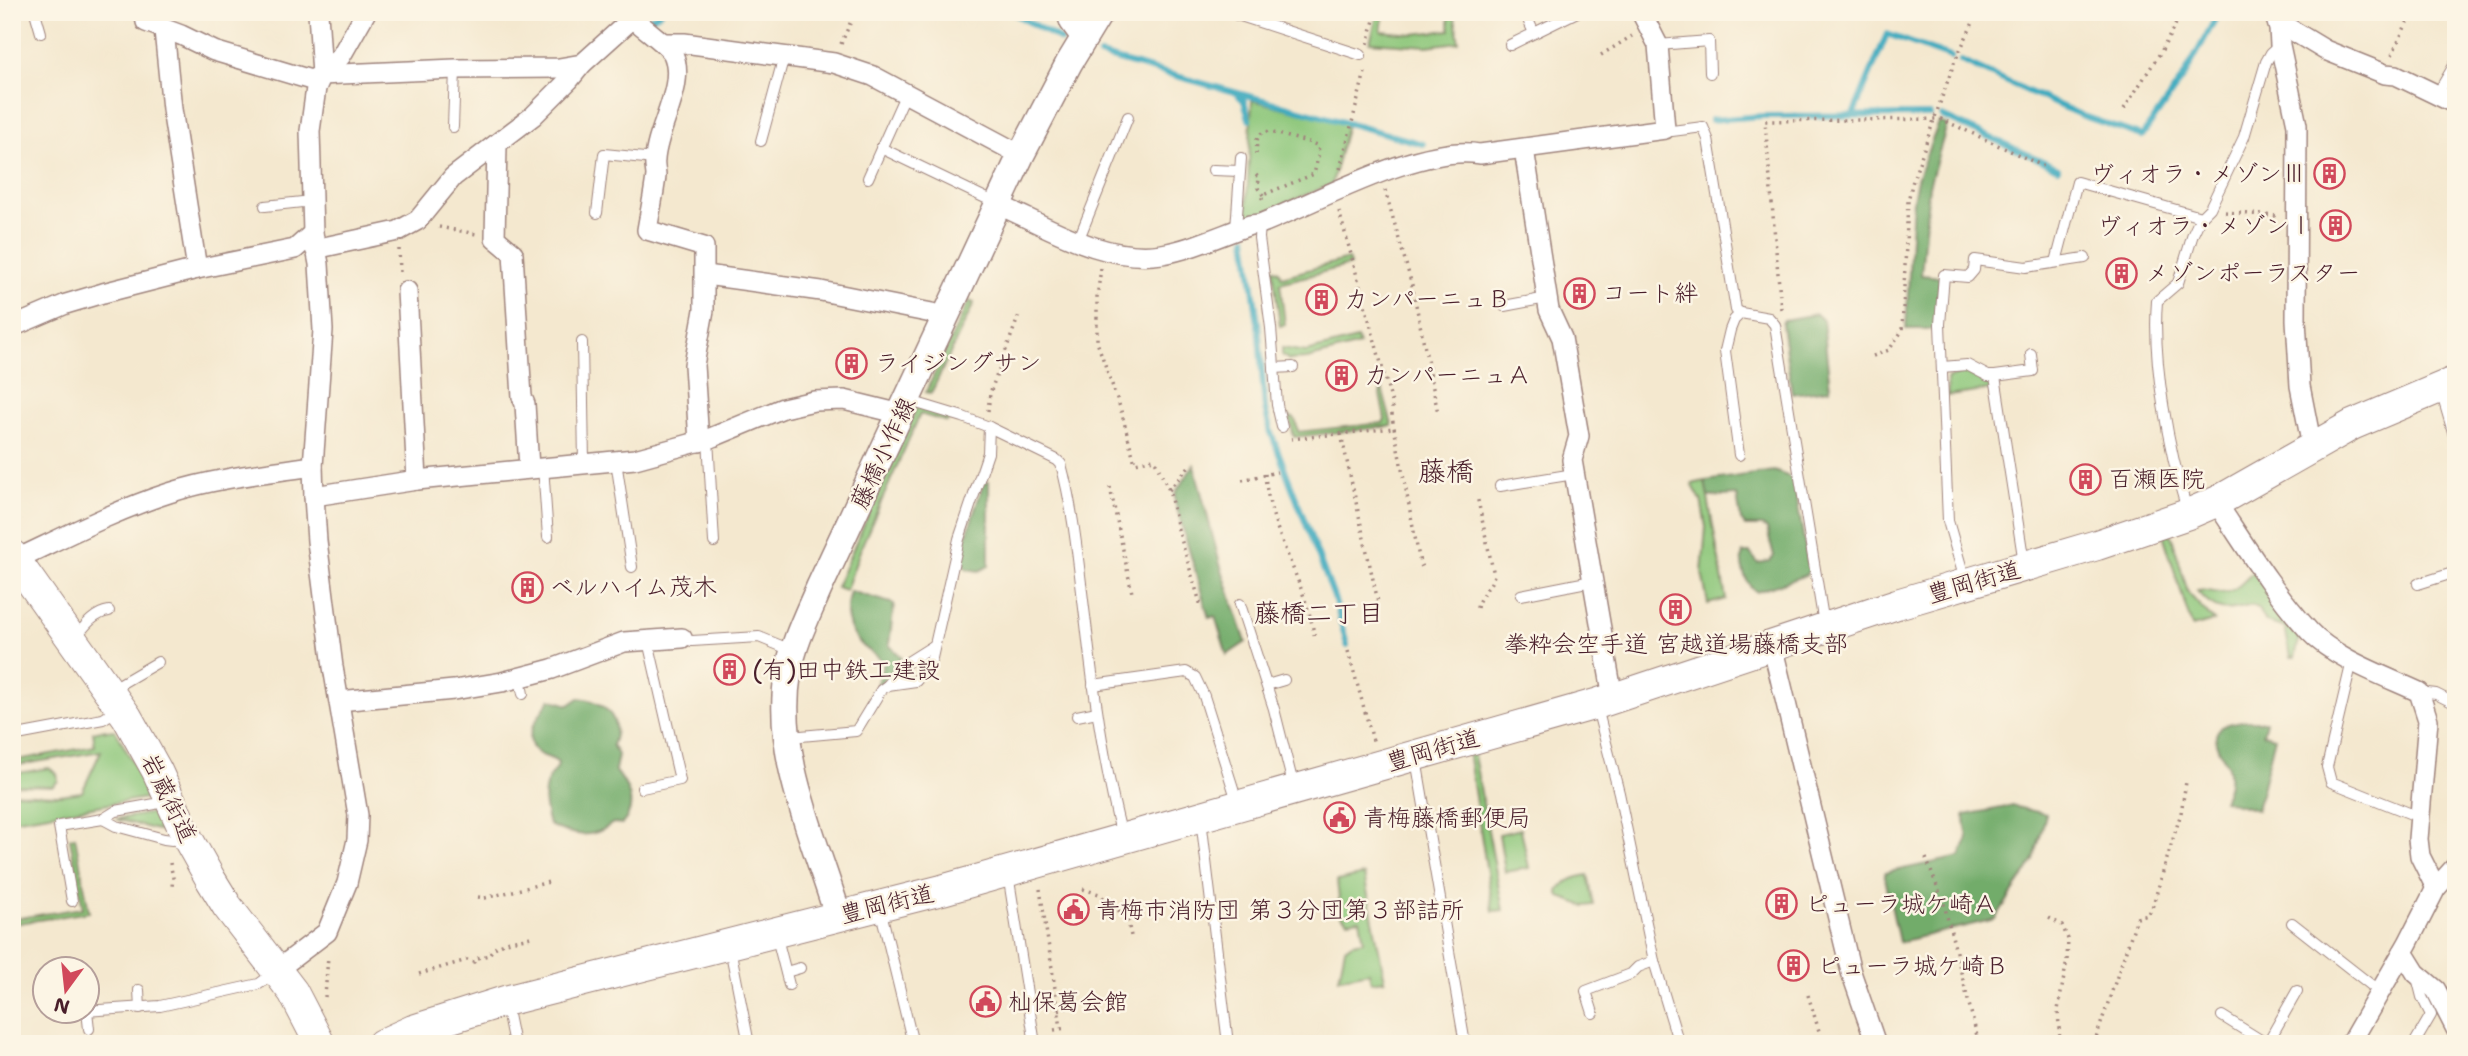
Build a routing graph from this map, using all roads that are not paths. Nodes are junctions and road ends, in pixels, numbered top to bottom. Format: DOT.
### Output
graph roads {
  1 [pos="35,12"];
  2 [pos="144,12"];
  3 [pos="318,12"];
  4 [pos="366,12"];
  5 [pos="1066,12"];
  6 [pos="1100,12"];
  7 [pos="1228,12"];
  8 [pos="1529,12"];
  9 [pos="1577,12"];
  10 [pos="2273,14"];
  11 [pos="633,15"];
  12 [pos="1645,19"];
  13 [pos="164,30"];
  14 [pos="41,33"];
  15 [pos="1534,33"];
  16 [pos="1083,41"];
  17 [pos="664,43"];
  18 [pos="1510,45"];
  19 [pos="2280,45"];
  20 [pos="1658,46"];
  21 [pos="1361,55"];
  22 [pos="784,56"];
  23 [pos="2456,62"];
  24 [pos="582,64"];
  25 [pos="455,69"];
  26 [pos="1710,73"];
  27 [pos="322,75"];
  28 [pos="906,93"];
  29 [pos="2437,95"];
  30 [pos="2456,104"];
  31 [pos="1128,117"];
  32 [pos="453,127"];
  33 [pos="1665,129"];
  34 [pos="761,141"];
  35 [pos="498,145"];
  36 [pos="881,148"];
  37 [pos="1524,149"];
  38 [pos="1021,155"];
  39 [pos="1241,158"];
  40 [pos="655,159"];
  41 [pos="1213,170"];
  42 [pos="1240,171"];
  43 [pos="868,178"];
  44 [pos="312,201"];
  45 [pos="999,205"];
  46 [pos="265,206"];
  47 [pos="597,213"];
  48 [pos="2201,218"];
  49 [pos="1262,223"];
  50 [pos="1237,229"];
  51 [pos="314,241"];
  52 [pos="1078,241"];
  53 [pos="2085,258"];
  54 [pos="2056,262"];
  55 [pos="197,269"];
  56 [pos="706,275"];
  57 [pos="407,291"];
  58 [pos="1548,298"];
  59 [pos="1504,306"];
  60 [pos="1741,313"];
  61 [pos="947,316"];
  62 [pos="12,327"];
  63 [pos="583,342"];
  64 [pos="2031,354"];
  65 [pos="1293,367"];
  66 [pos="1942,367"];
  67 [pos="1274,368"];
  68 [pos="1995,376"];
  69 [pos="2448,384"];
  70 [pos="904,407"];
  71 [pos="989,427"];
  72 [pos="1282,427"];
  73 [pos="704,441"];
  74 [pos="2456,442"];
  75 [pos="2312,447"];
  76 [pos="1739,455"];
  77 [pos="616,461"];
  78 [pos="584,463"];
  79 [pos="313,466"];
  80 [pos="536,467"];
  81 [pos="1574,474"];
  82 [pos="417,480"];
  83 [pos="1500,486"];
  84 [pos="314,496"];
  85 [pos="2218,502"];
  86 [pos="2188,514"];
  87 [pos="548,537"];
  88 [pos="714,542"];
  89 [pos="632,567"];
  90 [pos="2025,567"];
  91 [pos="17,569"];
  92 [pos="2456,572"];
  93 [pos="1592,581"];
  94 [pos="1966,584"];
  95 [pos="2418,584"];
  96 [pos="1521,595"];
  97 [pos="1240,604"];
  98 [pos="109,611"];
  99 [pos="1825,628"];
  100 [pos="682,638"];
  101 [pos="74,640"];
  102 [pos="648,641"];
  103 [pos="1772,645"];
  104 [pos="933,646"];
  105 [pos="793,651"];
  106 [pos="2352,660"];
  107 [pos="158,662"];
  108 [pos="1283,680"];
  109 [pos="888,685"];
  110 [pos="1093,685"];
  111 [pos="1267,685"];
  112 [pos="2419,692"];
  113 [pos="115,700"];
  114 [pos="338,701"];
  115 [pos="1604,701"];
  116 [pos="2456,704"];
  117 [pos="1097,712"];
  118 [pos="1077,716"];
  119 [pos="12,736"];
  120 [pos="786,737"];
  121 [pos="1415,755"];
  122 [pos="642,789"];
  123 [pos="1294,789"];
  124 [pos="169,797"];
  125 [pos="1238,804"];
  126 [pos="1200,815"];
  127 [pos="2419,817"];
  128 [pos="103,819"];
  129 [pos="186,834"];
  130 [pos="1122,837"];
  131 [pos="1021,866"];
  132 [pos="2456,866"];
  133 [pos="2436,888"];
  134 [pos="72,901"];
  135 [pos="880,906"];
  136 [pos="838,916"];
  137 [pos="2292,923"];
  138 [pos="776,933"];
  139 [pos="729,944"];
  140 [pos="2403,952"];
  141 [pos="1654,961"];
  142 [pos="800,968"];
  143 [pos="277,970"];
  144 [pos="786,972"];
  145 [pos="2416,973"];
  146 [pos="789,985"];
  147 [pos="139,990"];
  148 [pos="2297,992"];
  149 [pos="2380,992"];
  150 [pos="505,1001"];
  151 [pos="2450,1006"];
  152 [pos="140,1008"];
  153 [pos="102,1011"];
  154 [pos="1593,1013"];
  155 [pos="2222,1016"];
  156 [pos="88,1024"];
  157 [pos="89,1028"];
  158 [pos="2456,1029"];
  159 [pos="320,1044"];
  160 [pos="382,1044"];
  161 [pos="514,1044"];
  162 [pos="749,1044"];
  163 [pos="913,1044"];
  164 [pos="1035,1044"];
  165 [pos="1228,1044"];
  166 [pos="1465,1044"];
  167 [pos="1679,1044"];
  168 [pos="1876,1044"];
  169 [pos="2267,1044"];
  170 [pos="2350,1044"];
  171 [pos="2414,1044"];
  1 -- 14 [label="lane"];
  2 -- 13 [label="street"];
  3 -- 27 [label="street"];
  4 -- 27 [label="street"];
  5 -- 16 [label="street"];
  6 -- 16 [label="main road, 藤橋小作線"];
  7 -- 21 [label="lane"];
  8 -- 15 [label="lane"];
  9 -- 15 [label="lane"];
  10 -- 19 [label="street"];
  10 -- 29 [label="street"];
  11 -- 17 [label="street"];
  11 -- 24 [label="street"];
  12 -- 20 [label="street"];
  13 -- 27 [label="street"];
  13 -- 55 [label="street"];
  15 -- 18 [label="lane"];
  16 -- 38 [label="main road, 藤橋小作線"];
  17 -- 22 [label="street"];
  17 -- 40 [label="street"];
  19 -- 48 [label="lane"];
  19 -- 75 [label="street"];
  20 -- 26 [label="lane"];
  20 -- 33 [label="street"];
  22 -- 28 [label="street"];
  22 -- 34 [label="lane"];
  23 -- 29 [label="lane"];
  24 -- 25 [label="street"];
  24 -- 35 [label="street"];
  25 -- 27 [label="street"];
  25 -- 32 [label="lane"];
  27 -- 44 [label="street"];
  28 -- 36 [label="lane"];
  28 -- 38 [label="street"];
  29 -- 30 [label="street"];
  31 -- 52 [label="lane"];
  33 -- 37 [label="street"];
  33 -- 60 [label="lane"];
  35 -- 51 [label="street"];
  35 -- 80 [label="street"];
  36 -- 43 [label="lane"];
  36 -- 45 [label="lane"];
  37 -- 49 [label="street"];
  37 -- 58 [label="street"];
  38 -- 45 [label="main road, 藤橋小作線"];
  39 -- 42 [label="lane"];
  40 -- 47 [label="lane"];
  40 -- 56 [label="street"];
  41 -- 42 [label="lane"];
  42 -- 50 [label="lane"];
  44 -- 46 [label="lane"];
  44 -- 51 [label="street"];
  45 -- 52 [label="street"];
  45 -- 61 [label="main road, 藤橋小作線"];
  48 -- 54 [label="lane"];
  48 -- 86 [label="lane"];
  49 -- 50 [label="street"];
  49 -- 67 [label="lane"];
  50 -- 52 [label="street"];
  51 -- 55 [label="street"];
  51 -- 79 [label="street"];
  53 -- 54 [label="lane"];
  54 -- 66 [label="lane"];
  55 -- 62 [label="street"];
  56 -- 61 [label="street"];
  56 -- 73 [label="street"];
  57 -- 82 [label="street"];
  58 -- 59 [label="lane"];
  58 -- 81 [label="street"];
  60 -- 76 [label="lane"];
  60 -- 99 [label="lane"];
  61 -- 70 [label="main road, 藤橋小作線"];
  63 -- 78 [label="lane"];
  64 -- 68 [label="lane"];
  65 -- 67 [label="lane"];
  66 -- 68 [label="lane"];
  66 -- 94 [label="lane"];
  67 -- 72 [label="lane"];
  68 -- 90 [label="lane"];
  69 -- 74 [label="lane"];
  69 -- 75 [label="main road, 豊岡街道"];
  70 -- 71 [label="lane"];
  70 -- 73 [label="street"];
  70 -- 105 [label="main road, 藤橋小作線"];
  71 -- 104 [label="lane"];
  71 -- 110 [label="lane"];
  73 -- 77 [label="street"];
  73 -- 88 [label="lane"];
  75 -- 85 [label="main road, 豊岡街道"];
  77 -- 78 [label="street"];
  77 -- 89 [label="lane"];
  78 -- 80 [label="street"];
  79 -- 84 [label="street"];
  79 -- 91 [label="street"];
  80 -- 82 [label="street"];
  80 -- 87 [label="lane"];
  81 -- 83 [label="lane"];
  81 -- 93 [label="street"];
  82 -- 84 [label="street"];
  84 -- 114 [label="street"];
  85 -- 86 [label="main road, 豊岡街道"];
  85 -- 106 [label="street"];
  86 -- 90 [label="main road, 豊岡街道"];
  90 -- 94 [label="main road, 豊岡街道"];
  91 -- 101 [label="main road, 岩蔵街道"];
  92 -- 95 [label="lane"];
  93 -- 96 [label="lane"];
  93 -- 115 [label="street"];
  94 -- 99 [label="main road, 豊岡街道"];
  97 -- 111 [label="lane"];
  98 -- 101 [label="lane"];
  99 -- 103 [label="main road, 豊岡街道"];
  100 -- 102 [label="street"];
  100 -- 105 [label="lane"];
  101 -- 113 [label="main road, 岩蔵街道"];
  102 -- 114 [label="street"];
  102 -- 122 [label="lane"];
  103 -- 115 [label="main road, 豊岡街道"];
  103 -- 168 [label="street"];
  104 -- 109 [label="lane"];
  104 -- 109 [label="lane"];
  105 -- 120 [label="main road, 藤橋小作線"];
  106 -- 112 [label="street"];
  106 -- 127 [label="lane"];
  107 -- 113 [label="lane"];
  108 -- 111 [label="lane"];
  109 -- 120 [label="lane"];
  110 -- 117 [label="lane"];
  110 -- 125 [label="lane"];
  111 -- 123 [label="lane"];
  112 -- 116 [label="lane"];
  112 -- 127 [label="street"];
  113 -- 119 [label="lane"];
  113 -- 124 [label="main road, 岩蔵街道"];
  114 -- 143 [label="street"];
  115 -- 121 [label="main road, 豊岡街道"];
  115 -- 141 [label="lane"];
  117 -- 118 [label="lane"];
  117 -- 130 [label="lane"];
  120 -- 136 [label="main road, 藤橋小作線"];
  121 -- 123 [label="main road, 豊岡街道"];
  121 -- 166 [label="lane"];
  123 -- 125 [label="main road, 豊岡街道"];
  124 -- 128 [label="lane"];
  124 -- 129 [label="main road, 岩蔵街道"];
  125 -- 126 [label="main road, 豊岡街道"];
  126 -- 130 [label="main road, 豊岡街道"];
  126 -- 165 [label="lane"];
  127 -- 133 [label="street"];
  128 -- 129 [label="lane"];
  128 -- 134 [label="lane"];
  129 -- 143 [label="main road, 岩蔵街道"];
  130 -- 131 [label="main road, 豊岡街道"];
  131 -- 135 [label="main road, 豊岡街道"];
  131 -- 164 [label="lane"];
  132 -- 133 [label="street"];
  133 -- 140 [label="street"];
  135 -- 136 [label="main road, 豊岡街道"];
  135 -- 163 [label="lane"];
  136 -- 138 [label="main road, 豊岡街道"];
  137 -- 149 [label="lane"];
  138 -- 139 [label="main road, 豊岡街道"];
  138 -- 144 [label="lane"];
  139 -- 150 [label="main road, 豊岡街道"];
  139 -- 162 [label="lane"];
  140 -- 145 [label="street"];
  140 -- 149 [label="street"];
  141 -- 154 [label="lane"];
  141 -- 167 [label="lane"];
  142 -- 144 [label="lane"];
  143 -- 152 [label="lane"];
  143 -- 159 [label="main road, 岩蔵街道"];
  144 -- 146 [label="lane"];
  145 -- 151 [label="street"];
  145 -- 171 [label="lane"];
  147 -- 152 [label="lane"];
  148 -- 169 [label="lane"];
  149 -- 170 [label="street"];
  150 -- 160 [label="main road, 豊岡街道"];
  150 -- 161 [label="lane"];
  151 -- 158 [label="street"];
  152 -- 153 [label="lane"];
  155 -- 169 [label="lane"];
  156 -- 157 [label="lane"];
}
